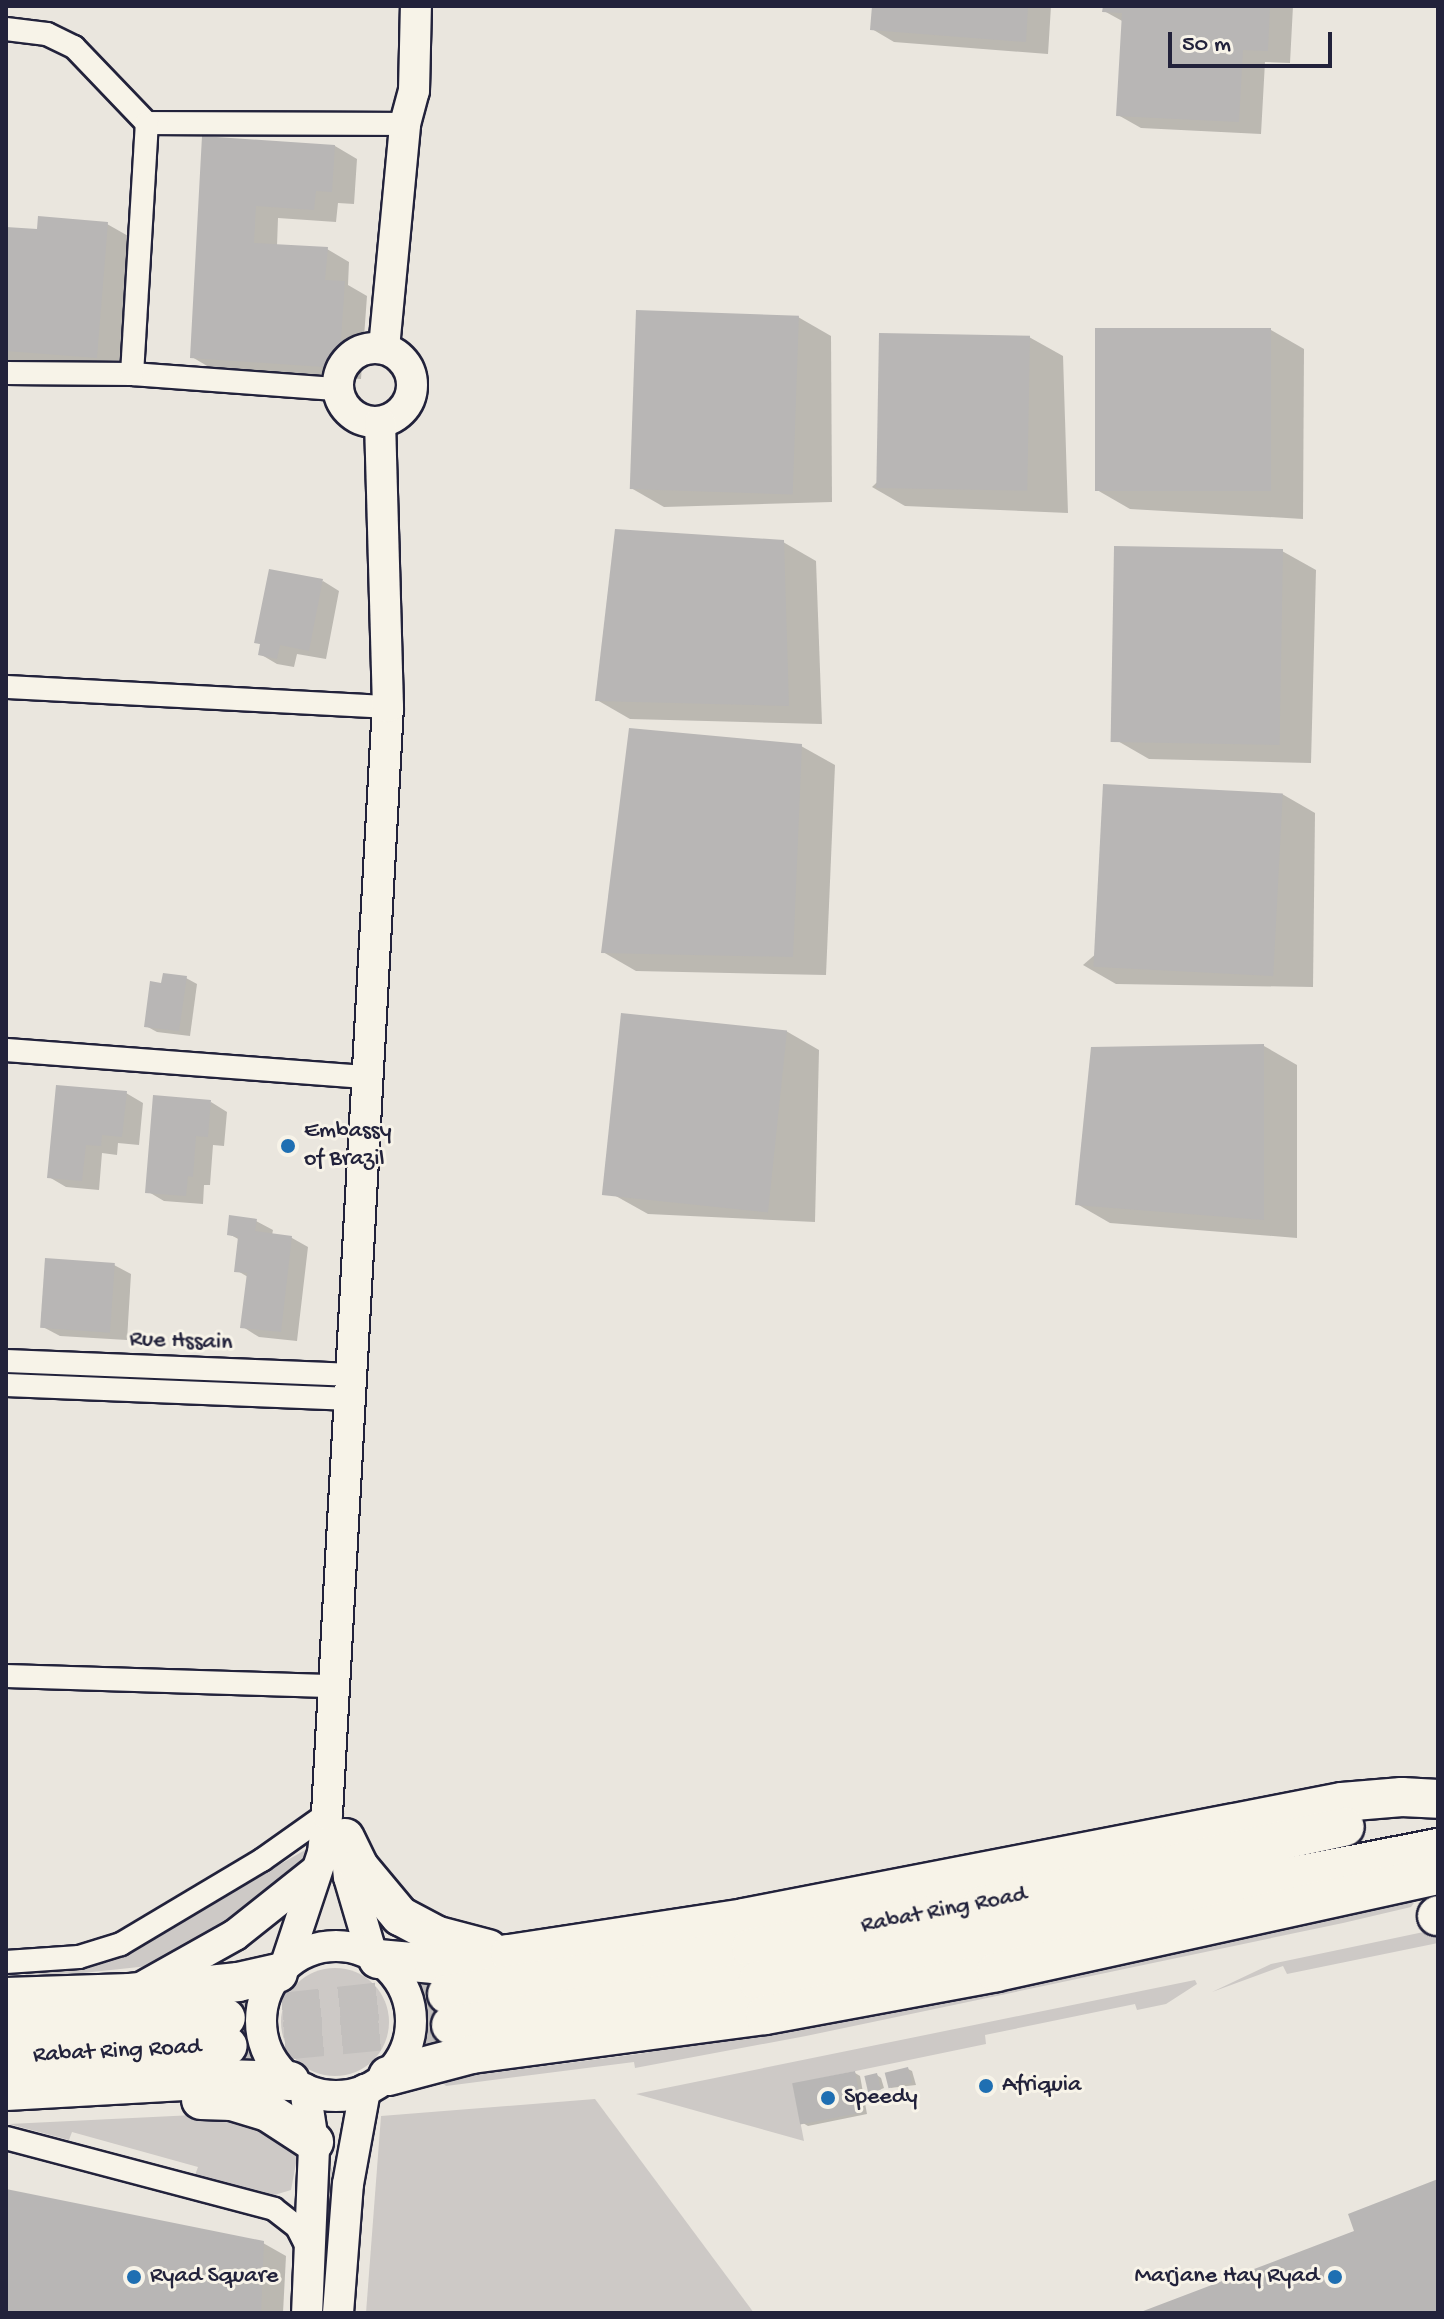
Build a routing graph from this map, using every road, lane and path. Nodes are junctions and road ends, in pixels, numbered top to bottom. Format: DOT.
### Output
graph roads {
  1 [pos="416,6"];
  2 [pos="6,29"];
  3 [pos="147,123"];
  4 [pos="405,124"];
  5 [pos="384,348"];
  6 [pos="6,373"];
  7 [pos="132,374"];
  8 [pos="338,389"];
  9 [pos="380,422"];
  10 [pos="6,687"];
  11 [pos="388,707"];
  12 [pos="6,1050"];
  13 [pos="367,1077"];
  14 [pos="6,1361"];
  15 [pos="6,1385"];
  16 [pos="353,1387"];
  17 [pos="6,1676"];
  18 [pos="333,1686"];
  19 [pos="1438,1799"];
  20 [pos="1438,1807"];
  21 [pos="336,1826"];
  22 [pos="1438,1848"];
  23 [pos="314,1872"];
  24 [pos="1438,1875"];
  25 [pos="510,1954"];
  26 [pos="375,1957"];
  27 [pos="6,1962"];
  28 [pos="282,1968"];
  29 [pos="130,1993"];
  30 [pos="6,1997"];
  31 [pos="6,2028"];
  32 [pos="6,2059"];
  33 [pos="376,2083"];
  34 [pos="298,2085"];
  35 [pos="97,2086"];
  36 [pos="6,2091"];
  37 [pos="6,2138"];
  38 [pos="314,2142"];
  39 [pos="314,2182"];
  40 [pos="274,2209"];
  41 [pos="310,2252"];
  42 [pos="307,2313"];
  43 [pos="338,2313"];
  1 -- 4 [label="street"];
  2 -- 3 [label="street"];
  3 -- 4 [label="street"];
  3 -- 7 [label="street"];
  4 -- 5 [label="street"];
  5 -- 8 [label="street"];
  5 -- 9 [label="street"];
  6 -- 7 [label="street"];
  7 -- 8 [label="street"];
  8 -- 9 [label="street"];
  9 -- 11 [label="street"];
  10 -- 11 [label="street"];
  11 -- 13 [label="street"];
  12 -- 13 [label="street"];
  13 -- 16 [label="street"];
  14 -- 16 [label="street, Rue Hssain"];
  15 -- 16 [label="street, Rue Hssain"];
  16 -- 18 [label="street"];
  17 -- 18 [label="street"];
  18 -- 21 [label="street"];
  19 -- 25 [label="highway"];
  20 -- 22 [label="highway, Rabat Ring Road"];
  21 -- 23 [label="street"];
  21 -- 25 [label="highway"];
  21 -- 26 [label="street"];
  21 -- 27 [label="street"];
  23 -- 28 [label="street"];
  23 -- 29 [label="street"];
  24 -- 33 [label="highway"];
  25 -- 26 [label="highway"];
  26 -- 28 [label="street"];
  26 -- 33 [label="street"];
  28 -- 29 [label="highway"];
  28 -- 34 [label="street"];
  29 -- 30 [label="highway"];
  31 -- 32 [label="highway, Rabat Ring Road"];
  33 -- 34 [label="street"];
  33 -- 43 [label="street"];
  34 -- 35 [label="highway"];
  34 -- 38 [label="street"];
  35 -- 36 [label="highway"];
  35 -- 38 [label="highway"];
  37 -- 40 [label="street"];
  38 -- 39 [label="street"];
  39 -- 40 [label="street"];
  39 -- 41 [label="street"];
  40 -- 41 [label="street"];
  41 -- 42 [label="street"];
}
